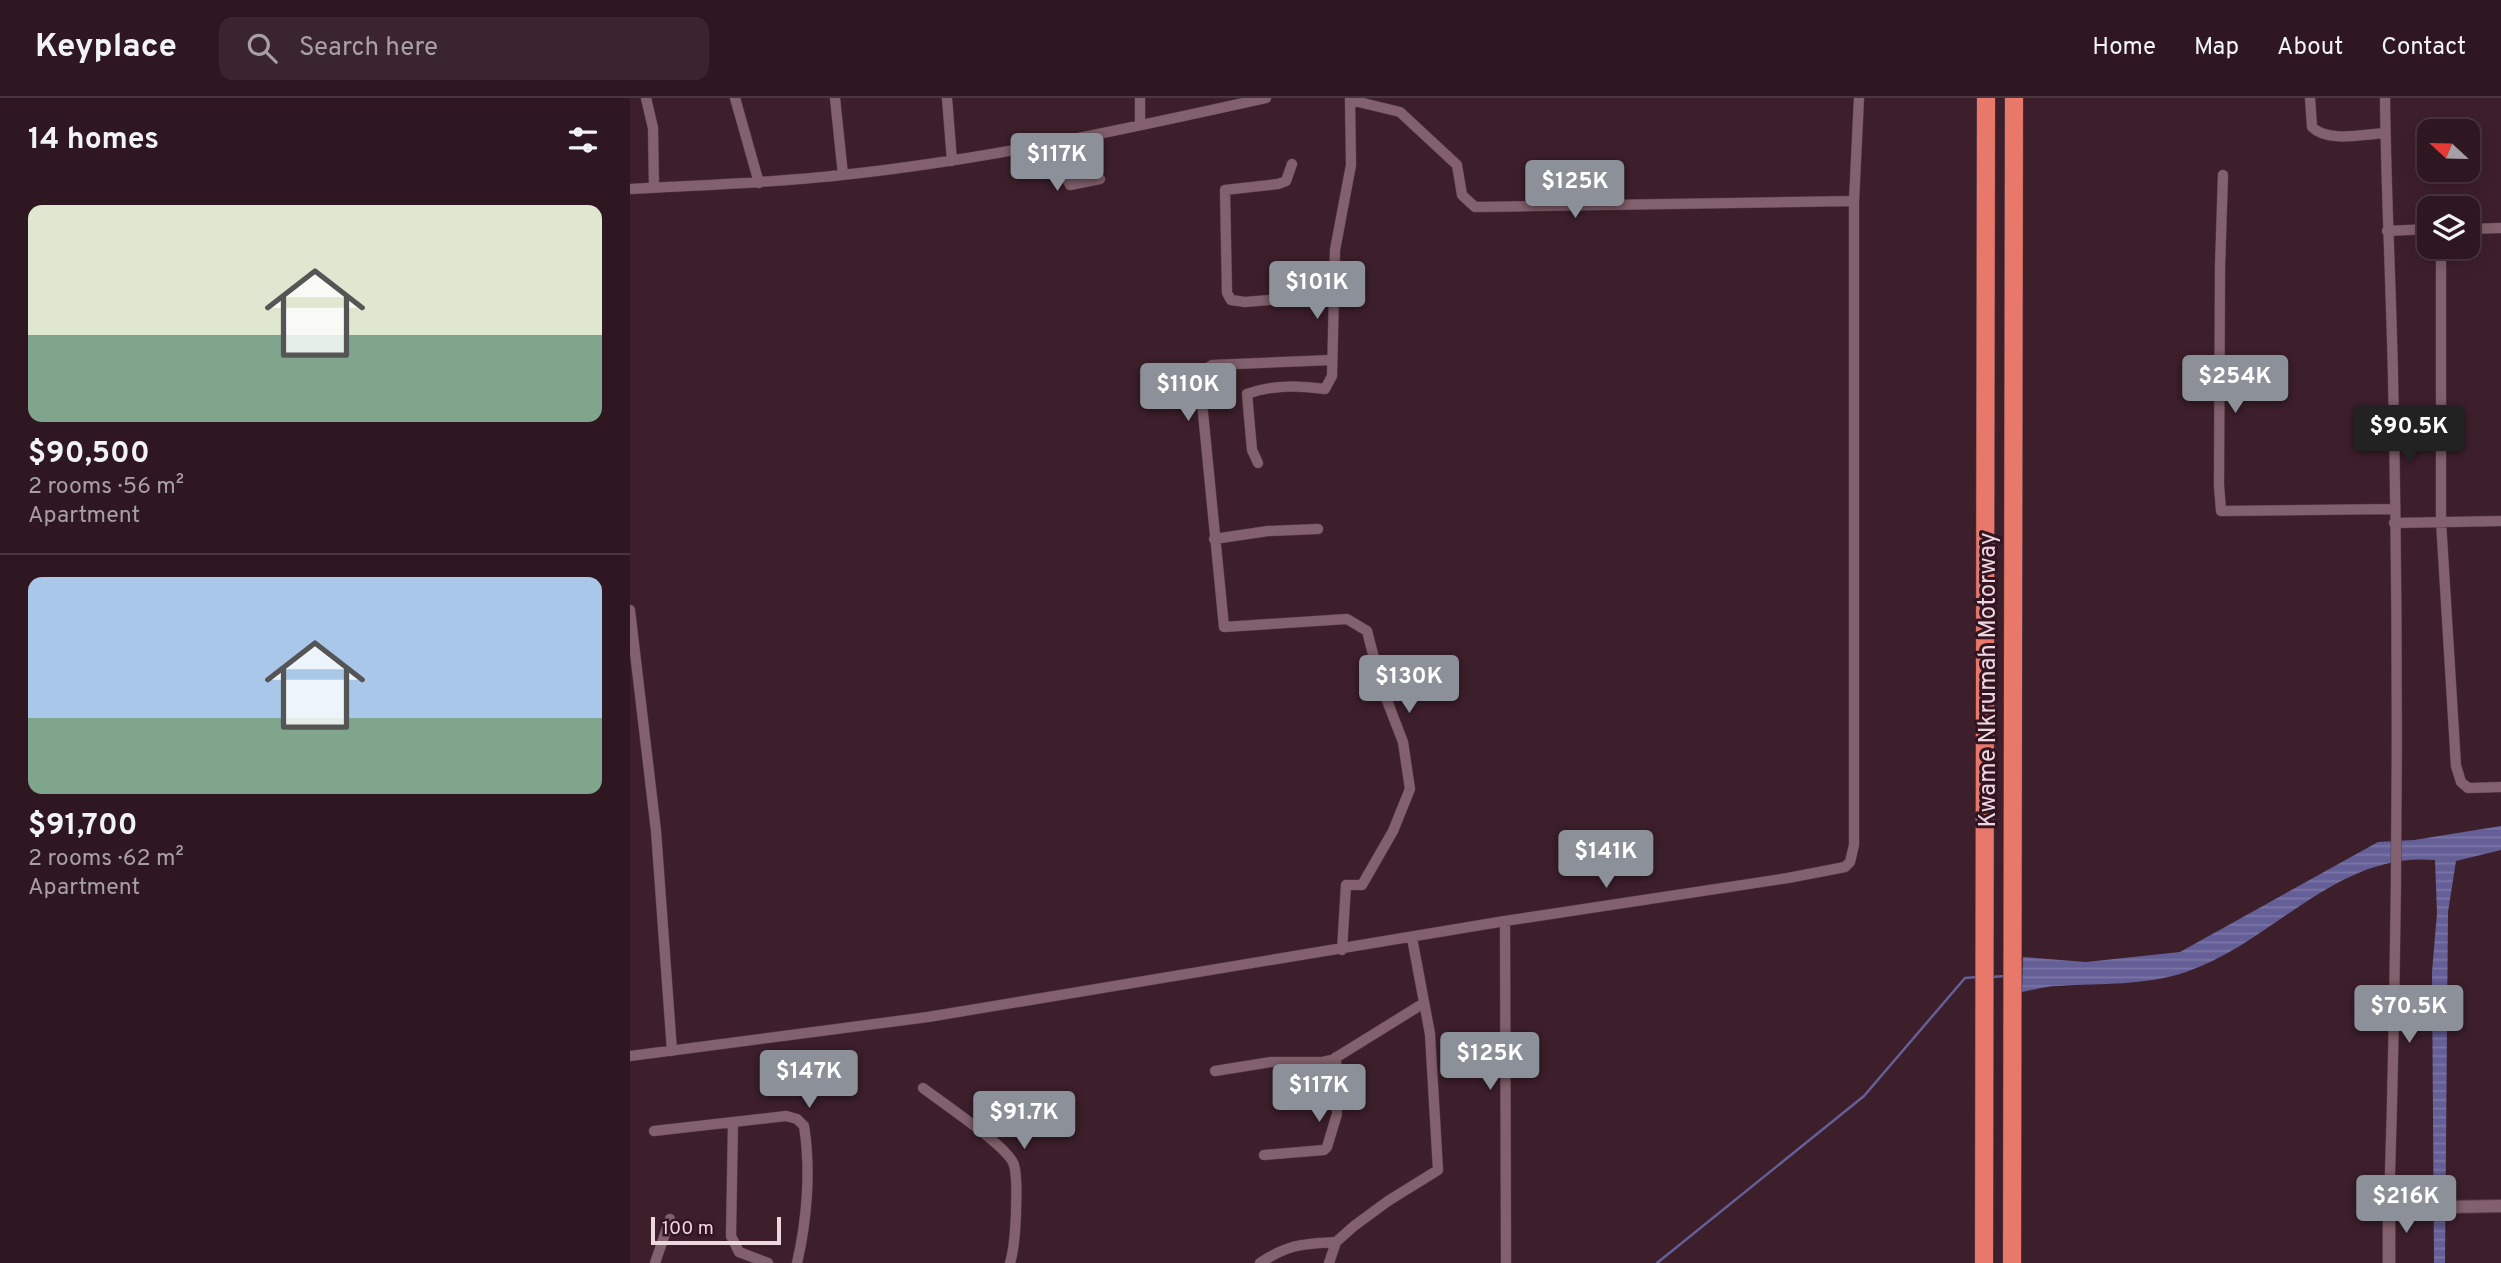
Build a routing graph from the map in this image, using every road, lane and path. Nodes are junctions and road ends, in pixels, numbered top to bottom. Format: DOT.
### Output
graph roads {
  1 [pos="646,98"];
  2 [pos="735,98"];
  3 [pos="835,98"];
  4 [pos="947,98"];
  5 [pos="1140,98"];
  6 [pos="1266,98"];
  7 [pos="1859,98"];
  8 [pos="1986,98"];
  9 [pos="2014,98"];
  10 [pos="2310,98"];
  11 [pos="2385,98"];
  12 [pos="1350,99"];
  13 [pos="1140,124"];
  14 [pos="2385,134"];
  15 [pos="1060,142"];
  16 [pos="952,161"];
  17 [pos="1293,164"];
  18 [pos="842,175"];
  19 [pos="2223,176"];
  20 [pos="1100,179"];
  21 [pos="759,183"];
  22 [pos="654,188"];
  23 [pos="630,189"];
  24 [pos="1854,201"];
  25 [pos="2501,228"];
  26 [pos="2480,229"];
  27 [pos="2417,230"];
  28 [pos="2387,231"];
  29 [pos="2441,259"];
  30 [pos="1332,295"];
  31 [pos="1332,360"];
  32 [pos="1258,463"];
  33 [pos="2394,509"];
  34 [pos="2441,521"];
  35 [pos="2501,521"];
  36 [pos="2394,523"];
  37 [pos="1318,529"];
  38 [pos="1214,539"];
  39 [pos="630,610"];
  40 [pos="634,675"];
  41 [pos="2501,787"];
  42 [pos="1505,921"];
  43 [pos="1412,938"];
  44 [pos="1342,950"];
  45 [pos="1424,1003"];
  46 [pos="672,1051"];
  47 [pos="630,1056"];
  48 [pos="1336,1058"];
  49 [pos="1216,1071"];
  50 [pos="923,1088"];
  51 [pos="733,1122"];
  52 [pos="653,1132"];
  53 [pos="1264,1155"];
  54 [pos="2501,1206"];
  55 [pos="2389,1208"];
  56 [pos="670,1219"];
  57 [pos="1336,1242"];
  58 [pos="655,1263"];
  59 [pos="768,1263"];
  60 [pos="797,1263"];
  61 [pos="1010,1263"];
  62 [pos="1260,1263"];
  63 [pos="1329,1263"];
  64 [pos="1506,1263"];
  65 [pos="1984,1263"];
  66 [pos="2012,1263"];
  67 [pos="2389,1263"];
  1 -- 22 [label="street"];
  2 -- 21 [label="street"];
  3 -- 18 [label="street"];
  4 -- 16 [label="street"];
  5 -- 13 [label="street"];
  6 -- 13 [label="street"];
  7 -- 24 [label="street"];
  8 -- 65 [label="highway, Kwame Nkrumah Motorway"];
  9 -- 66 [label="highway, Kwame Nkrumah Motorway"];
  10 -- 14 [label="street"];
  11 -- 14 [label="street"];
  12 -- 24 [label="street"];
  12 -- 30 [label="street"];
  13 -- 15 [label="street"];
  14 -- 28 [label="street"];
  15 -- 16 [label="street"];
  15 -- 20 [label="street"];
  16 -- 18 [label="street"];
  17 -- 30 [label="street"];
  18 -- 21 [label="street"];
  19 -- 33 [label="street"];
  21 -- 22 [label="street"];
  22 -- 23 [label="street"];
  24 -- 42 [label="street"];
  25 -- 26 [label="street"];
  27 -- 28 [label="street"];
  28 -- 33 [label="street"];
  29 -- 34 [label="street"];
  30 -- 31 [label="street"];
  31 -- 32 [label="street"];
  31 -- 38 [label="street"];
  33 -- 36 [label="street"];
  34 -- 35 [label="street"];
  34 -- 36 [label="street"];
  34 -- 41 [label="street"];
  36 -- 55 [label="street"];
  37 -- 38 [label="street"];
  38 -- 44 [label="street"];
  39 -- 40 [label="street"];
  40 -- 46 [label="street"];
  42 -- 43 [label="street"];
  42 -- 64 [label="street"];
  43 -- 44 [label="street"];
  43 -- 45 [label="street"];
  44 -- 46 [label="street"];
  45 -- 48 [label="street"];
  45 -- 57 [label="street"];
  46 -- 47 [label="street"];
  48 -- 49 [label="street"];
  48 -- 53 [label="street"];
  50 -- 61 [label="street"];
  51 -- 52 [label="street"];
  51 -- 59 [label="street"];
  51 -- 60 [label="street"];
  54 -- 55 [label="street"];
  55 -- 67 [label="street"];
  56 -- 58 [label="street"];
  57 -- 62 [label="street"];
  57 -- 63 [label="street"];
}
